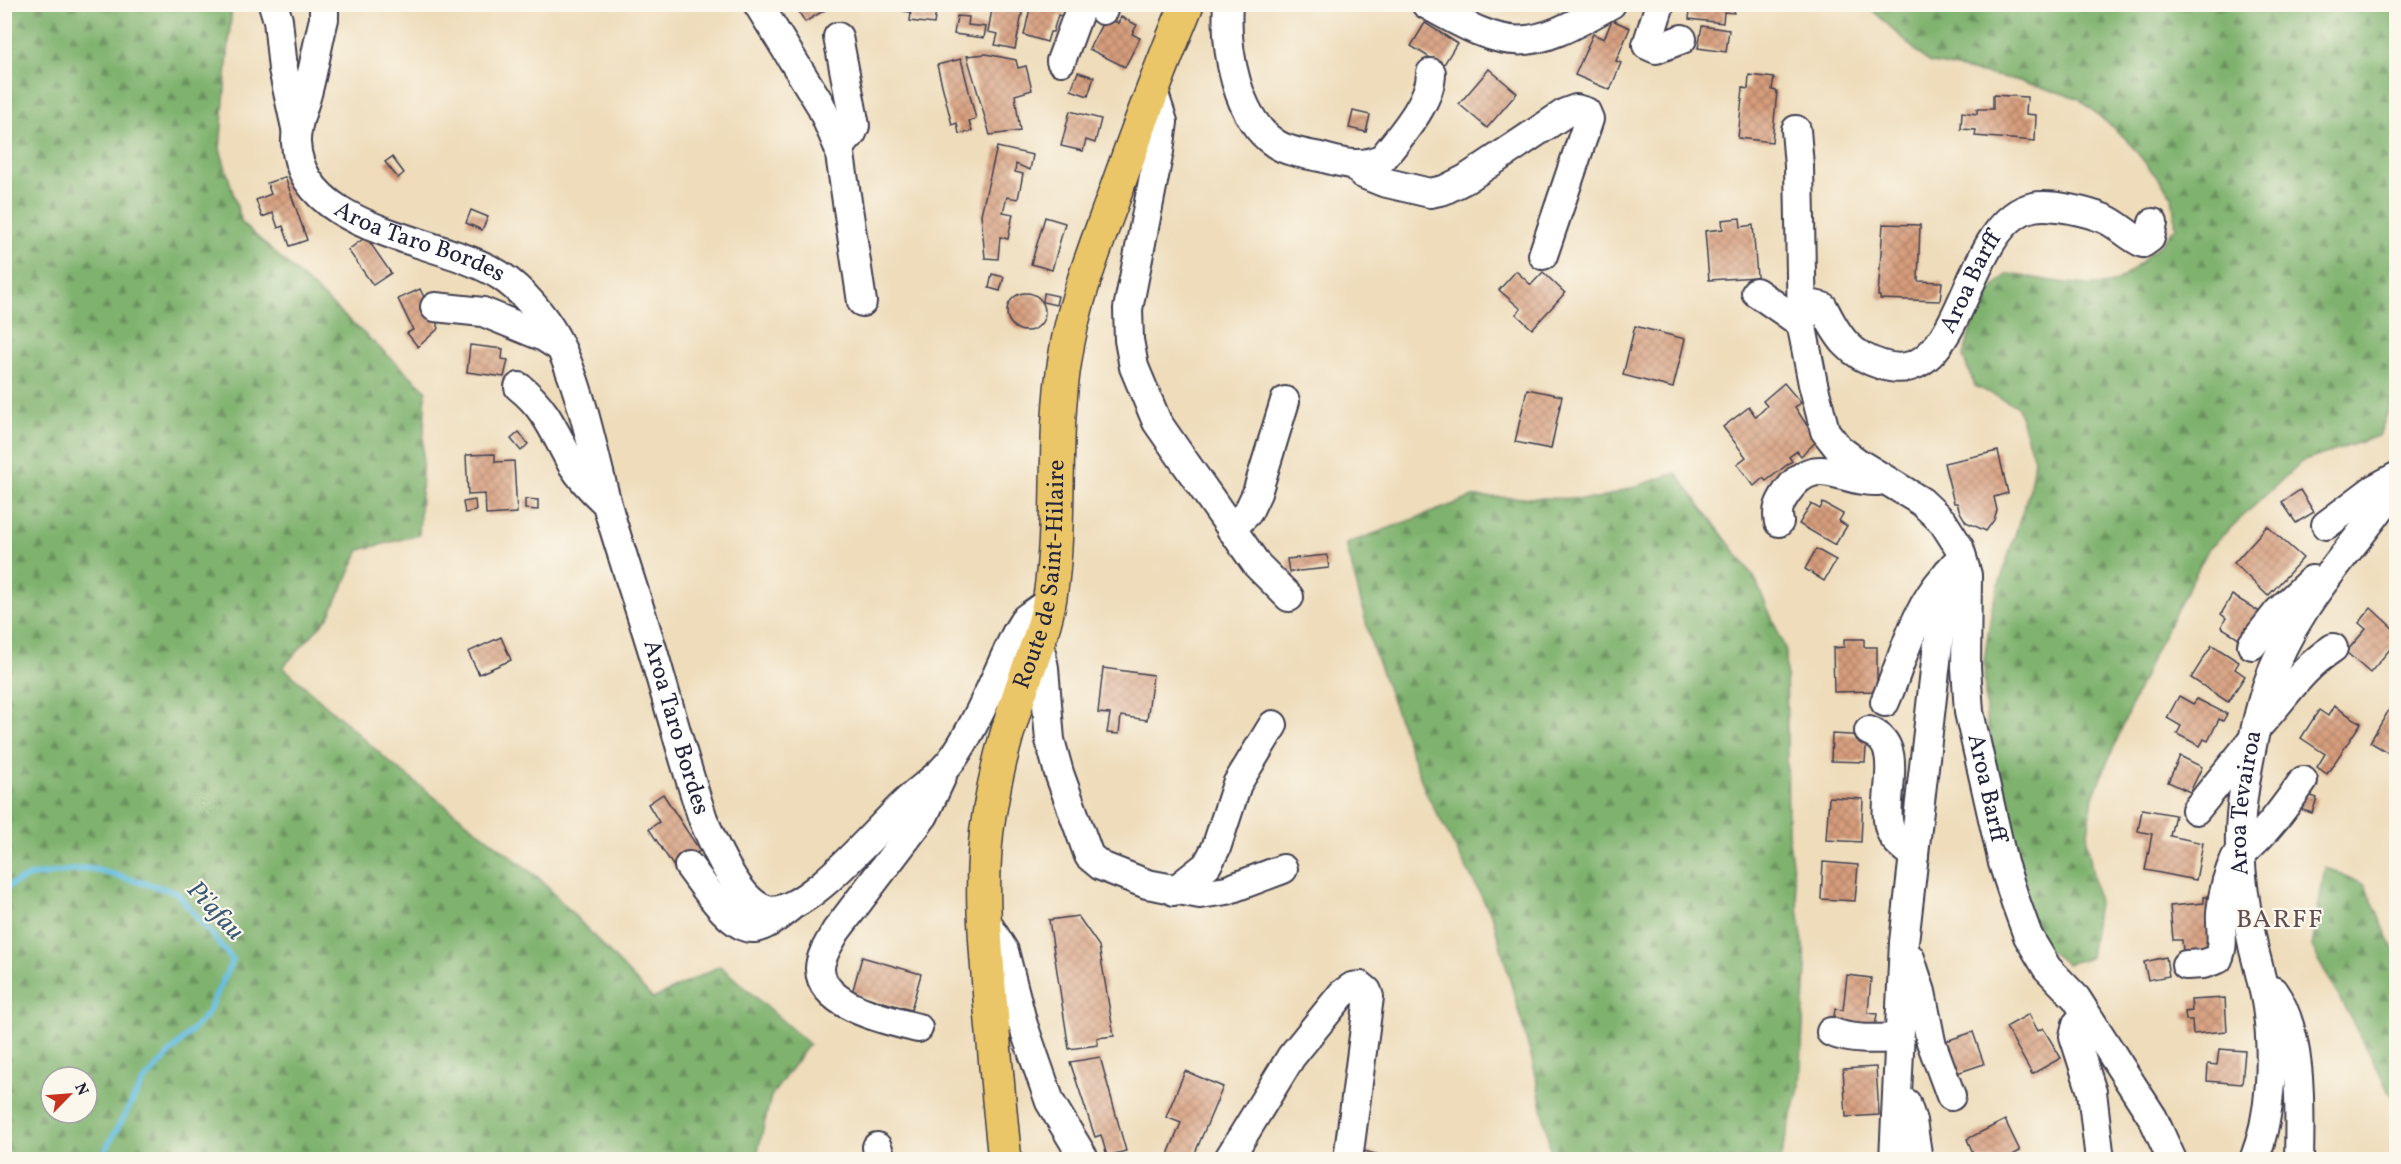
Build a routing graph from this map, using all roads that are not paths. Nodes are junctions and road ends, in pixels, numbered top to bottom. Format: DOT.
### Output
graph roads {
  1 [pos="273,4"];
  2 [pos="324,4"];
  3 [pos="758,4"];
  4 [pos="1187,4"];
  5 [pos="1228,4"];
  6 [pos="1426,4"];
  7 [pos="1611,4"];
  8 [pos="1660,4"];
  9 [pos="1096,6"];
  10 [pos="838,37"];
  11 [pos="1682,39"];
  12 [pos="1061,62"];
  13 [pos="1431,73"];
  14 [pos="1153,91"];
  15 [pos="1796,130"];
  16 [pos="297,132"];
  17 [pos="839,148"];
  18 [pos="1355,166"];
  19 [pos="2153,223"];
  20 [pos="1543,255"];
  21 [pos="1756,292"];
  22 [pos="862,302"];
  23 [pos="435,307"];
  24 [pos="1802,315"];
  25 [pos="559,347"];
  26 [pos="519,387"];
  27 [pos="1285,401"];
  28 [pos="2397,477"];
  29 [pos="1886,480"];
  30 [pos="2397,486"];
  31 [pos="607,504"];
  32 [pos="1779,522"];
  33 [pos="2326,525"];
  34 [pos="1231,529"];
  35 [pos="1955,565"];
  36 [pos="2337,566"];
  37 [pos="1289,597"];
  38 [pos="1049,602"];
  39 [pos="1039,643"];
  40 [pos="2252,645"];
  41 [pos="2333,648"];
  42 [pos="1885,702"];
  43 [pos="1272,725"];
  44 [pos="1869,731"];
  45 [pos="2254,735"];
  46 [pos="945,769"];
  47 [pos="2303,781"];
  48 [pos="2196,810"];
  49 [pos="2240,852"];
  50 [pos="1914,855"];
  51 [pos="689,866"];
  52 [pos="1283,869"];
  53 [pos="1174,891"];
  54 [pos="792,906"];
  55 [pos="984,918"];
  56 [pos="1904,942"];
  57 [pos="2186,965"];
  58 [pos="2260,975"];
  59 [pos="2081,1007"];
  60 [pos="918,1028"];
  61 [pos="1831,1032"];
  62 [pos="1899,1038"];
  63 [pos="1898,1092"];
  64 [pos="1950,1096"];
  65 [pos="1005,1160"];
  66 [pos="1085,1160"];
  67 [pos="1228,1160"];
  68 [pos="1348,1160"];
  69 [pos="1894,1160"];
  70 [pos="1918,1160"];
  71 [pos="2100,1160"];
  72 [pos="2172,1160"];
  73 [pos="2254,1160"];
  74 [pos="2299,1160"];
  1 -- 16 [label="street, Aroa Taro Bordes"];
  2 -- 16 [label="street, Aroa Taro Bordes"];
  3 -- 17 [label="street"];
  4 -- 14 [label="main road, Route de Saint-Hilaire"];
  5 -- 18 [label="street"];
  6 -- 7 [label="street"];
  8 -- 11 [label="street"];
  9 -- 12 [label="street"];
  10 -- 17 [label="street"];
  13 -- 18 [label="street"];
  14 -- 34 [label="street"];
  14 -- 38 [label="main road, Route de Saint-Hilaire"];
  15 -- 24 [label="street, Aroa Barff"];
  16 -- 25 [label="street, Aroa Taro Bordes"];
  17 -- 22 [label="street"];
  18 -- 20 [label="street"];
  19 -- 24 [label="street, Aroa Barff"];
  21 -- 24 [label="street, Aroa Barff"];
  23 -- 25 [label="street, Aroa Taro Bordes"];
  24 -- 29 [label="street, Aroa Barff"];
  25 -- 31 [label="street, Aroa Taro Bordes"];
  26 -- 31 [label="street, Aroa Taro Bordes"];
  27 -- 34 [label="street"];
  28 -- 33 [label="street"];
  29 -- 32 [label="street, Aroa Barff"];
  29 -- 35 [label="street, Aroa Barff"];
  30 -- 36 [label="street, Aroa Tevairoa"];
  31 -- 54 [label="street, Aroa Taro Bordes"];
  34 -- 37 [label="street"];
  35 -- 42 [label="street"];
  35 -- 50 [label="street, Aroa Barff"];
  35 -- 59 [label="street, Aroa Barff"];
  36 -- 40 [label="street"];
  36 -- 45 [label="street, Aroa Tevairoa"];
  38 -- 39 [label="main road, Route de Saint-Hilaire"];
  38 -- 46 [label="street"];
  39 -- 53 [label="street"];
  39 -- 55 [label="main road, Route de Saint-Hilaire"];
  41 -- 45 [label="street"];
  43 -- 53 [label="street"];
  44 -- 50 [label="street"];
  45 -- 48 [label="street"];
  45 -- 49 [label="street, Aroa Tevairoa"];
  46 -- 54 [label="street"];
  46 -- 60 [label="street"];
  47 -- 49 [label="street"];
  49 -- 57 [label="street"];
  49 -- 58 [label="street, Aroa Tevairoa"];
  50 -- 56 [label="street, Aroa Barff"];
  51 -- 54 [label="street"];
  52 -- 53 [label="street"];
  55 -- 65 [label="main road, Route de Saint-Hilaire"];
  55 -- 66 [label="street"];
  56 -- 62 [label="street, Aroa Barff"];
  56 -- 64 [label="street, Aroa Barff"];
  58 -- 73 [label="street, Aroa Tevairoa"];
  58 -- 74 [label="street"];
  59 -- 71 [label="street"];
  59 -- 72 [label="street"];
  61 -- 62 [label="street"];
  62 -- 63 [label="street, Aroa Barff"];
  63 -- 69 [label="street, Aroa Barff"];
  63 -- 70 [label="street"];
  67 -- 68 [label="street"];
}
